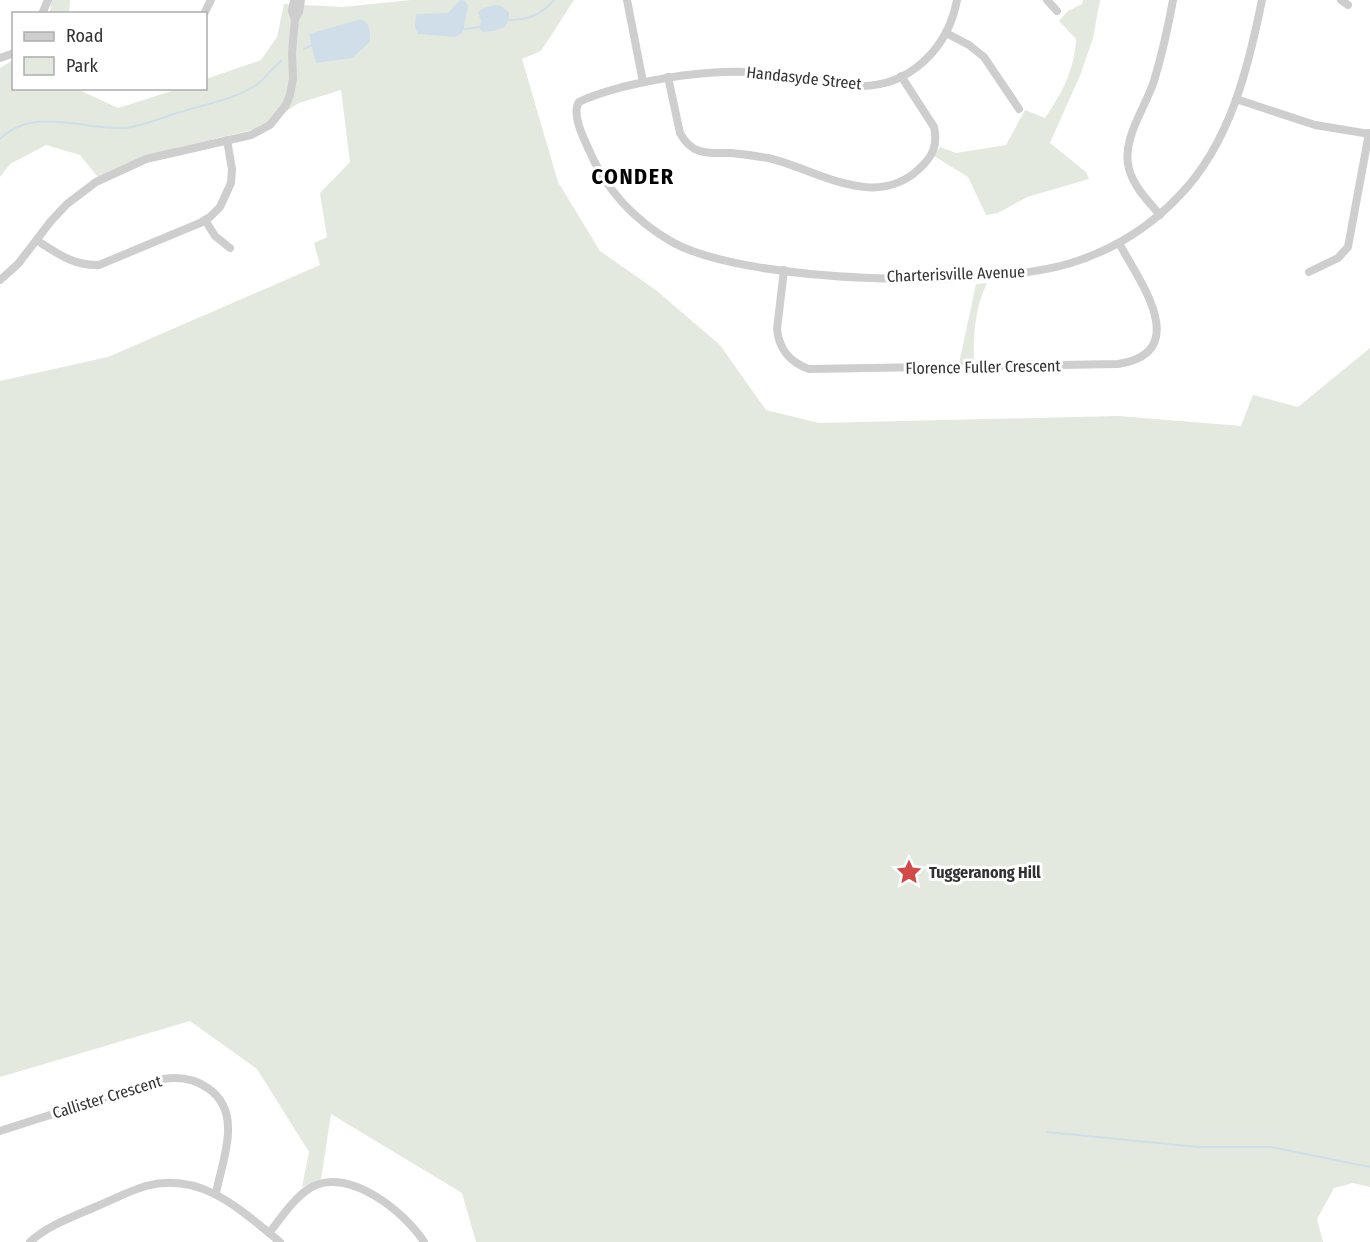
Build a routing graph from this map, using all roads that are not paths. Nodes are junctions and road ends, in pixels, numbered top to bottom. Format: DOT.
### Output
graph roads {
  1 [pos="294,0"];
  2 [pos="301,0"];
  3 [pos="627,0"];
  4 [pos="957,0"];
  5 [pos="1047,0"];
  6 [pos="1173,0"];
  7 [pos="1262,0"];
  8 [pos="1057,11"];
  9 [pos="295,18"];
  10 [pos="946,33"];
  11 [pos="901,76"];
  12 [pos="668,77"];
  13 [pos="643,82"];
  14 [pos="1236,99"];
  15 [pos="576,106"];
  16 [pos="1019,109"];
  17 [pos="1370,134"];
  18 [pos="227,140"];
  19 [pos="1160,214"];
  20 [pos="205,220"];
  21 [pos="38,241"];
  22 [pos="1119,243"];
  23 [pos="231,248"];
  24 [pos="784,270"];
  25 [pos="1309,272"];
  26 [pos="0,280"];
  27 [pos="0,1131"];
  28 [pos="216,1193"];
  29 [pos="269,1233"];
  30 [pos="30,1242"];
  31 [pos="280,1242"];
  32 [pos="424,1242"];
  1 -- 9 [label="street"];
  2 -- 9 [label="street"];
  3 -- 13 [label="street"];
  4 -- 10 [label="street, Handasyde Street"];
  5 -- 8 [label="street"];
  6 -- 19 [label="street"];
  7 -- 14 [label="street, Charterisville Avenue"];
  9 -- 18 [label="street"];
  10 -- 11 [label="street, Handasyde Street"];
  10 -- 16 [label="street"];
  11 -- 12 [label="street, Handasyde Street"];
  11 -- 12 [label="street"];
  12 -- 13 [label="street, Handasyde Street"];
  13 -- 15 [label="street, Handasyde Street"];
  14 -- 17 [label="street"];
  14 -- 19 [label="street, Charterisville Avenue"];
  15 -- 24 [label="street, Charterisville Avenue"];
  17 -- 25 [label="street"];
  18 -- 20 [label="street"];
  18 -- 21 [label="street"];
  19 -- 22 [label="street, Charterisville Avenue"];
  20 -- 21 [label="street"];
  20 -- 23 [label="street"];
  21 -- 26 [label="street"];
  22 -- 24 [label="street, Charterisville Avenue"];
  22 -- 24 [label="street, Florence Fuller Crescent"];
  27 -- 28 [label="street, Callister Crescent"];
  28 -- 29 [label="street"];
  28 -- 30 [label="street"];
  29 -- 31 [label="street"];
  29 -- 32 [label="street"];
}
